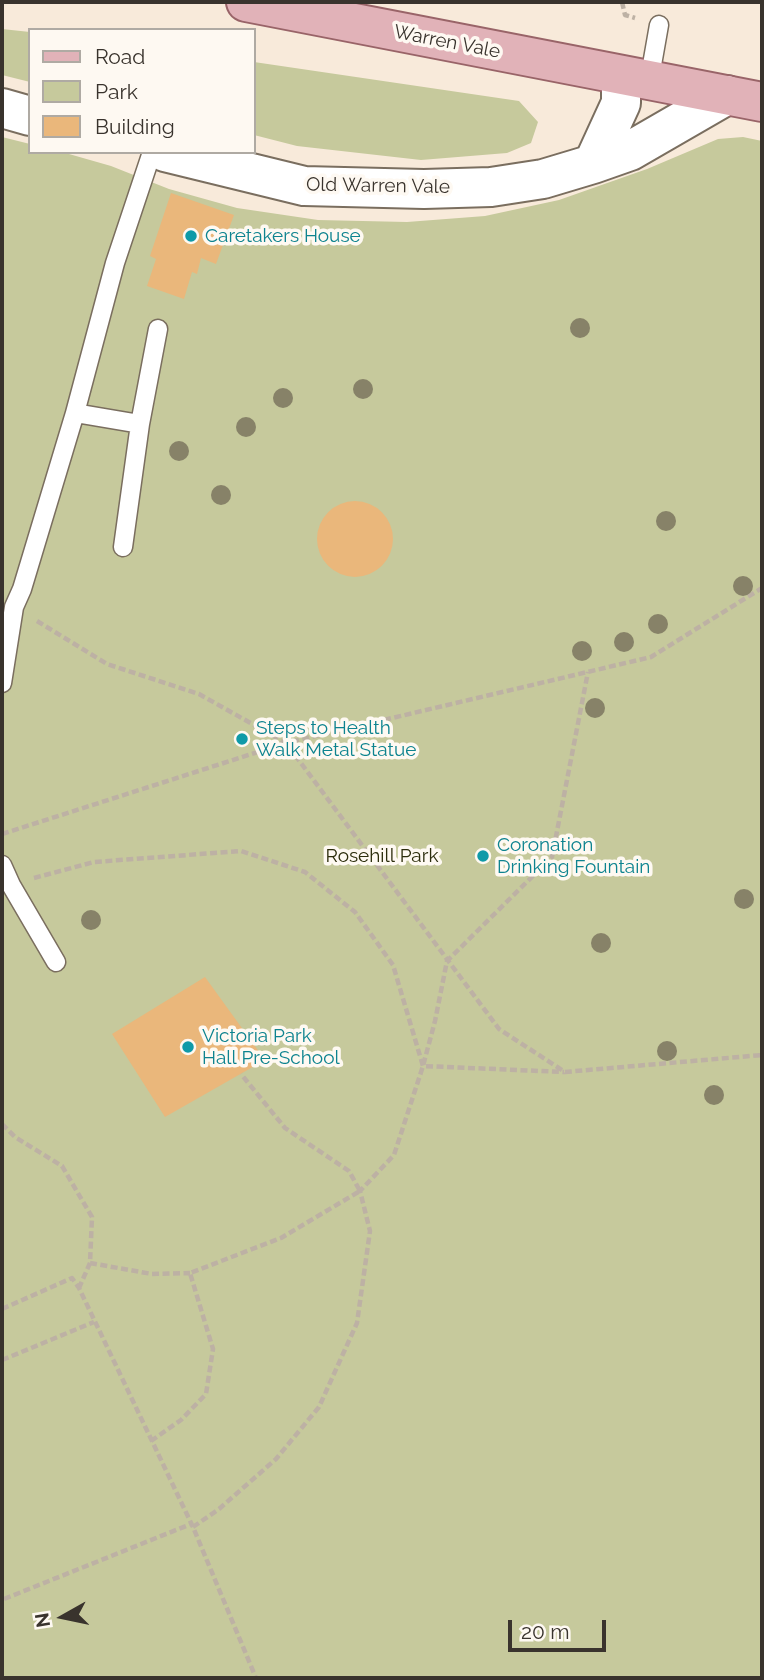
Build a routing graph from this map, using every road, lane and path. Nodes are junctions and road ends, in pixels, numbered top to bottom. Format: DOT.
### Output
graph roads {
  1 [pos="246,2"];
  2 [pos="659,25"];
  3 [pos="635,79"];
  4 [pos="744,99"];
  5 [pos="2,108"];
  6 [pos="28,115"];
  7 [pos="151,154"];
  8 [pos="173,154"];
  9 [pos="593,164"];
  10 [pos="158,329"];
  11 [pos="75,413"];
  12 [pos="140,424"];
  13 [pos="123,547"];
  14 [pos="762,589"];
  15 [pos="14,607"];
  16 [pos="588,672"];
  17 [pos="2,683"];
  18 [pos="286,743"];
  19 [pos="2,834"];
  20 [pos="2,865"];
  21 [pos="11,885"];
  22 [pos="447,961"];
  23 [pos="56,962"];
  24 [pos="762,1055"];
  25 [pos="424,1066"];
  26 [pos="565,1072"];
  27 [pos="241,1073"];
  28 [pos="2,1124"];
  29 [pos="360,1191"];
  30 [pos="89,1263"];
  31 [pos="190,1273"];
  32 [pos="79,1288"];
  33 [pos="2,1309"];
  34 [pos="94,1322"];
  35 [pos="2,1360"];
  36 [pos="152,1441"];
  37 [pos="192,1526"];
  38 [pos="4,1599"];
  39 [pos="256,1678"];
  1 -- 3 [label="main road, Warren Vale"];
  2 -- 3 [label="lane"];
  3 -- 4 [label="main road, Warren Vale"];
  3 -- 9 [label="street"];
  4 -- 9 [label="street, Old Warren Vale"];
  5 -- 6 [label="street"];
  7 -- 11 [label="lane"];
  8 -- 9 [label="street, Old Warren Vale"];
  10 -- 12 [label="lane"];
  11 -- 12 [label="lane"];
  11 -- 15 [label="lane"];
  12 -- 13 [label="lane"];
  14 -- 16 [label="path"];
  15 -- 17 [label="lane"];
  15 -- 18 [label="path"];
  16 -- 18 [label="path"];
  16 -- 22 [label="path"];
  18 -- 19 [label="path"];
  18 -- 22 [label="path"];
  20 -- 21 [label="lane"];
  21 -- 23 [label="lane"];
  21 -- 25 [label="path"];
  22 -- 25 [label="path"];
  22 -- 26 [label="path"];
  24 -- 26 [label="path"];
  25 -- 26 [label="path"];
  25 -- 29 [label="path"];
  27 -- 29 [label="path"];
  28 -- 30 [label="path"];
  29 -- 31 [label="path"];
  29 -- 37 [label="path"];
  30 -- 31 [label="path"];
  30 -- 32 [label="path"];
  31 -- 36 [label="path"];
  32 -- 33 [label="path"];
  32 -- 34 [label="path"];
  34 -- 35 [label="path"];
  34 -- 36 [label="path"];
  36 -- 37 [label="path"];
  37 -- 38 [label="path"];
  37 -- 39 [label="path"];
}
